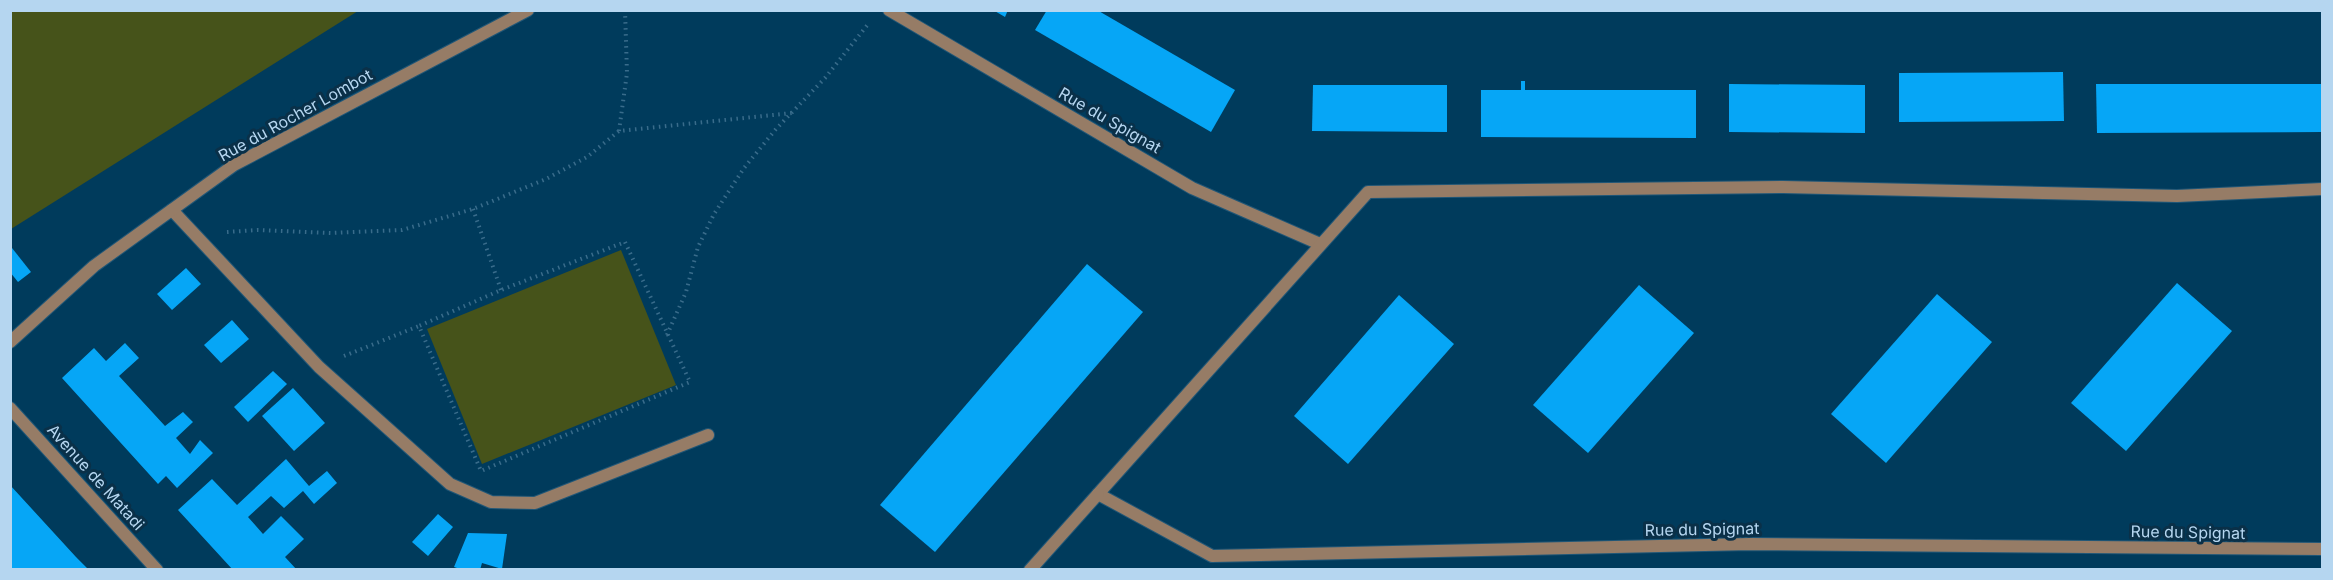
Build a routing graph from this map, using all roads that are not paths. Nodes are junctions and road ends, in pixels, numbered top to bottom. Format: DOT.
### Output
graph roads {
  1 [pos="528,10"];
  2 [pos="889,10"];
  3 [pos="2322,189"];
  4 [pos="171,210"];
  5 [pos="1320,244"];
  6 [pos="10,342"];
  7 [pos="10,408"];
  8 [pos="708,435"];
  9 [pos="1098,494"];
  10 [pos="2322,549"];
  11 [pos="157,570"];
  12 [pos="1030,570"];
  1 -- 4 [label="street, Rue du Rocher Lombot"];
  2 -- 5 [label="street, Rue du Spignat"];
  3 -- 5 [label="street"];
  4 -- 6 [label="street, Rue du Rocher Lombot"];
  4 -- 8 [label="street"];
  5 -- 9 [label="street"];
  7 -- 11 [label="street, Avenue de Matadi"];
  9 -- 10 [label="street, Rue du Spignat"];
  9 -- 12 [label="street"];
}
